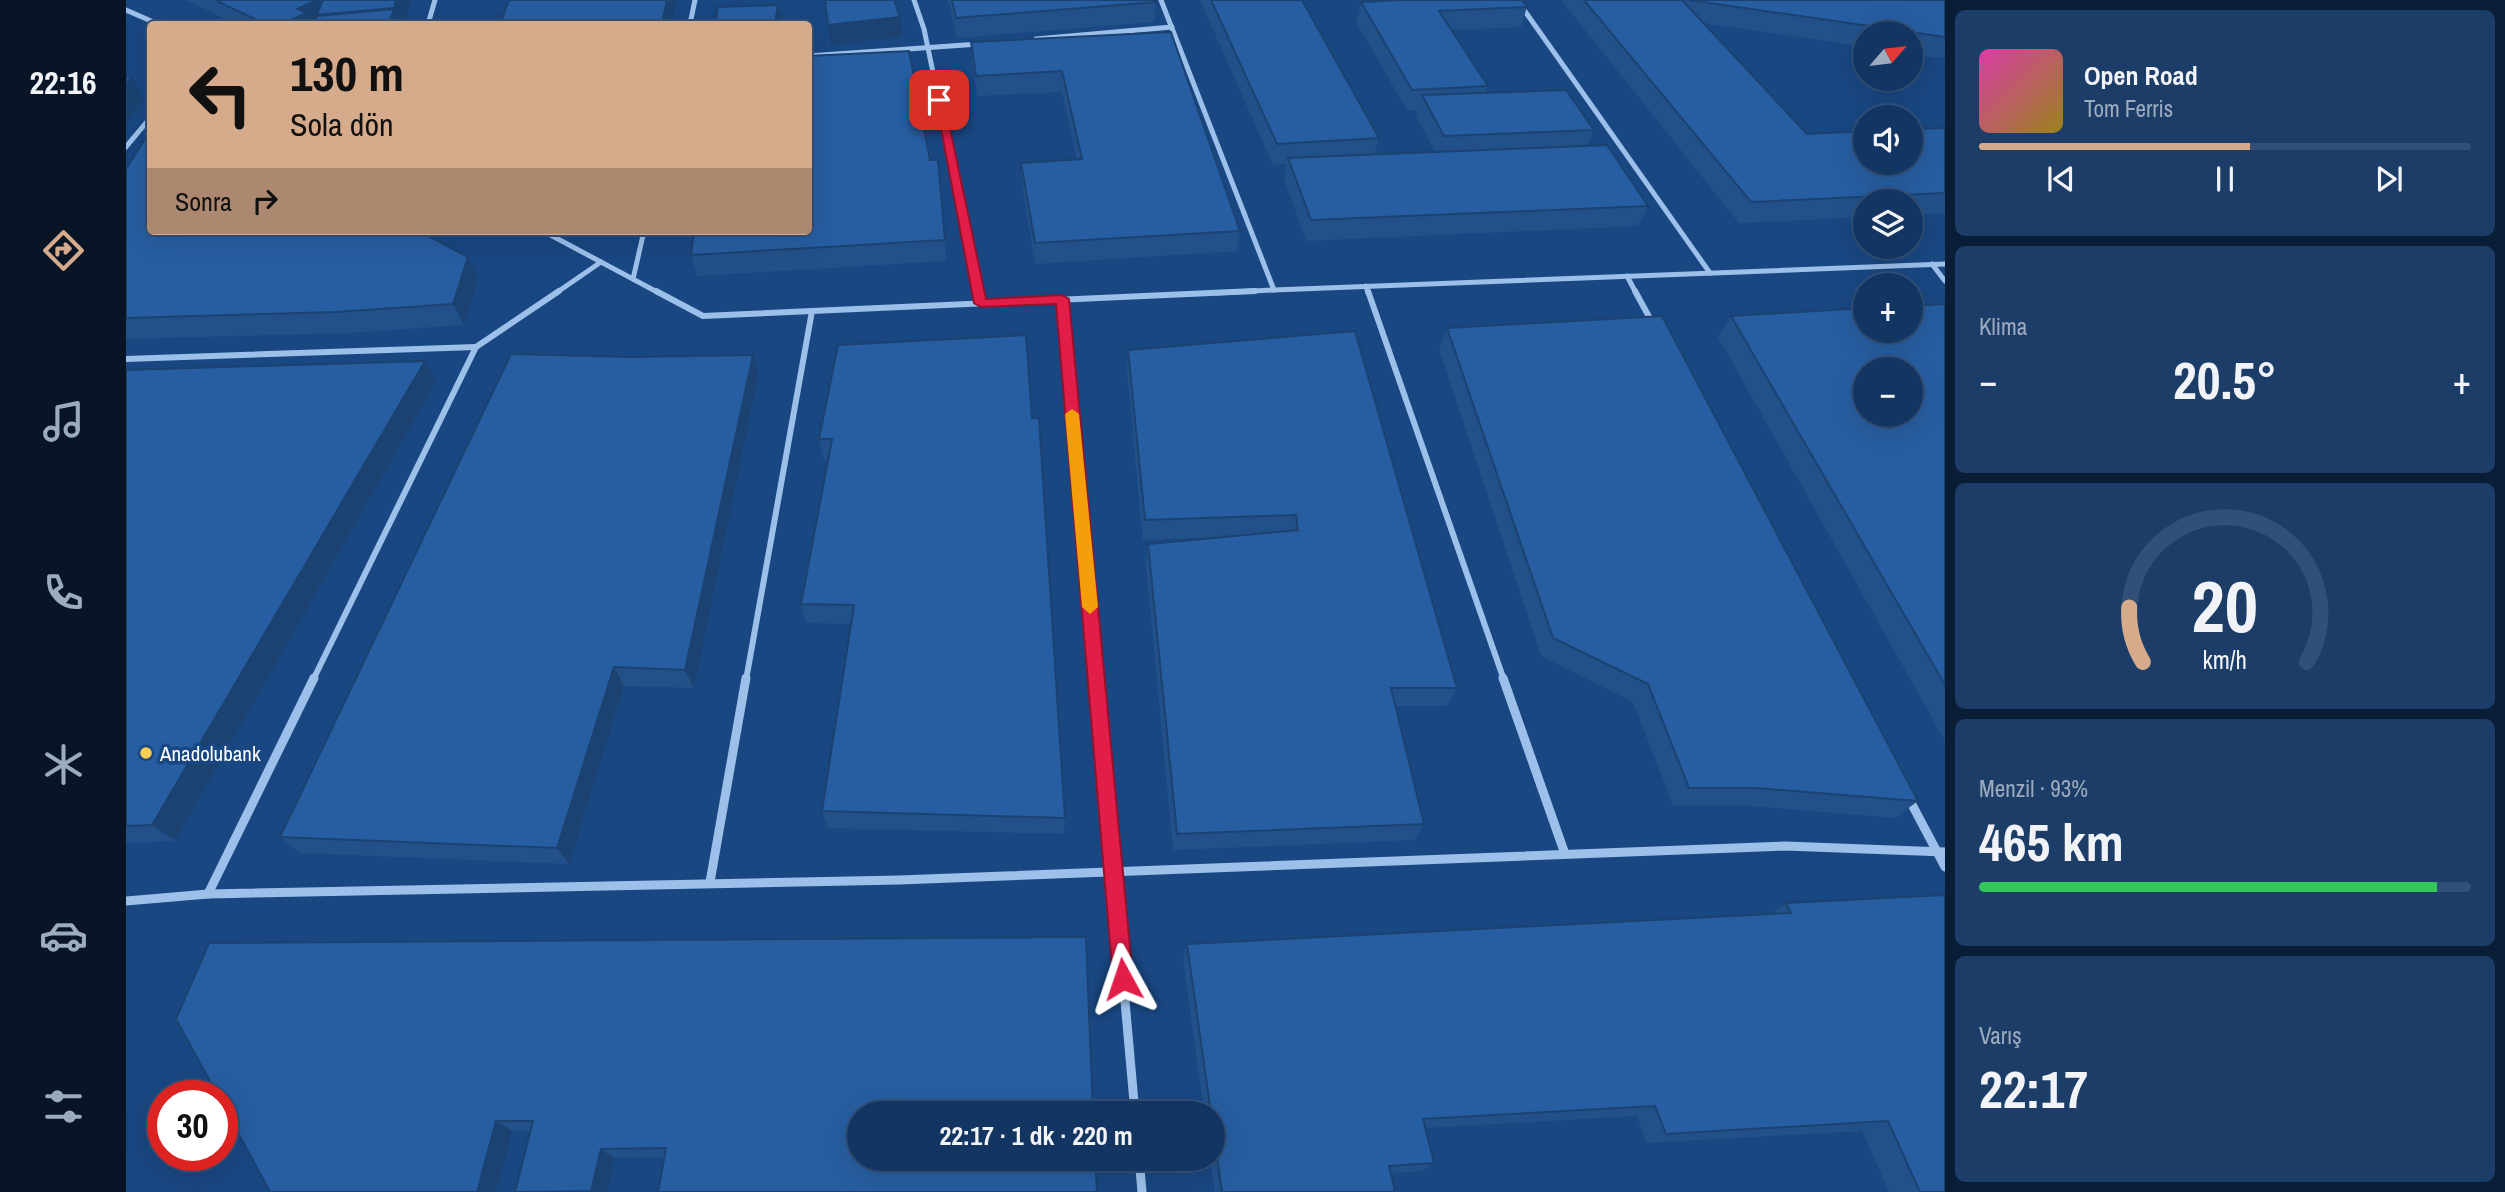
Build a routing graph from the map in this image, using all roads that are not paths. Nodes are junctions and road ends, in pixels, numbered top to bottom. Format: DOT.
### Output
graph roads {
  1 [pos="435,0"];
  2 [pos="695,0"];
  3 [pos="914,0"];
  4 [pos="1161,0"];
  5 [pos="1517,0"];
  6 [pos="126,10"];
  7 [pos="151,21"];
  8 [pos="429,21"];
  9 [pos="691,21"];
  10 [pos="1172,27"];
  11 [pos="1023,40"];
  12 [pos="982,44"];
  13 [pos="928,49"];
  14 [pos="812,56"];
  15 [pos="147,122"];
  16 [pos="126,147"];
  17 [pos="550,235"];
  18 [pos="643,235"];
  19 [pos="601,262"];
  20 [pos="1932,264"];
  21 [pos="1945,264"];
  22 [pos="1710,273"];
  23 [pos="1627,276"];
  24 [pos="634,279"];
  25 [pos="1945,281"];
  26 [pos="1366,286"];
  27 [pos="1274,290"];
  28 [pos="1062,299"];
  29 [pos="981,303"];
  30 [pos="813,311"];
  31 [pos="1660,337"];
  32 [pos="476,347"];
  33 [pos="126,359"];
  34 [pos="1904,791"];
  35 [pos="1941,852"];
  36 [pos="1565,854"];
  37 [pos="1945,867"];
  38 [pos="1113,871"];
  39 [pos="710,882"];
  40 [pos="208,894"];
  41 [pos="126,901"];
  42 [pos="1134,1101"];
  43 [pos="1140,1171"];
  44 [pos="1142,1192"];
  1 -- 8 [label="street"];
  2 -- 9 [label="street"];
  3 -- 13 [label="street"];
  4 -- 10 [label="street"];
  5 -- 22 [label="street"];
  6 -- 7 [label="street"];
  10 -- 11 [label="street"];
  10 -- 27 [label="street"];
  12 -- 13 [label="street"];
  13 -- 14 [label="street"];
  13 -- 29 [label="street"];
  15 -- 16 [label="street"];
  17 -- 19 [label="street"];
  18 -- 24 [label="street"];
  19 -- 24 [label="street"];
  19 -- 32 [label="street"];
  20 -- 21 [label="street"];
  20 -- 22 [label="street"];
  20 -- 25 [label="street"];
  22 -- 23 [label="street"];
  23 -- 26 [label="street"];
  23 -- 31 [label="street"];
  24 -- 30 [label="street"];
  26 -- 27 [label="street"];
  26 -- 36 [label="street"];
  27 -- 28 [label="street"];
  28 -- 29 [label="street"];
  28 -- 38 [label="street"];
  29 -- 30 [label="street"];
  30 -- 39 [label="street"];
  32 -- 33 [label="street"];
  32 -- 40 [label="street"];
  34 -- 35 [label="street"];
  35 -- 36 [label="street"];
  35 -- 37 [label="street"];
  36 -- 38 [label="street"];
  38 -- 39 [label="street"];
  38 -- 42 [label="street"];
  39 -- 40 [label="street"];
  40 -- 41 [label="street"];
  43 -- 44 [label="street"];
}
